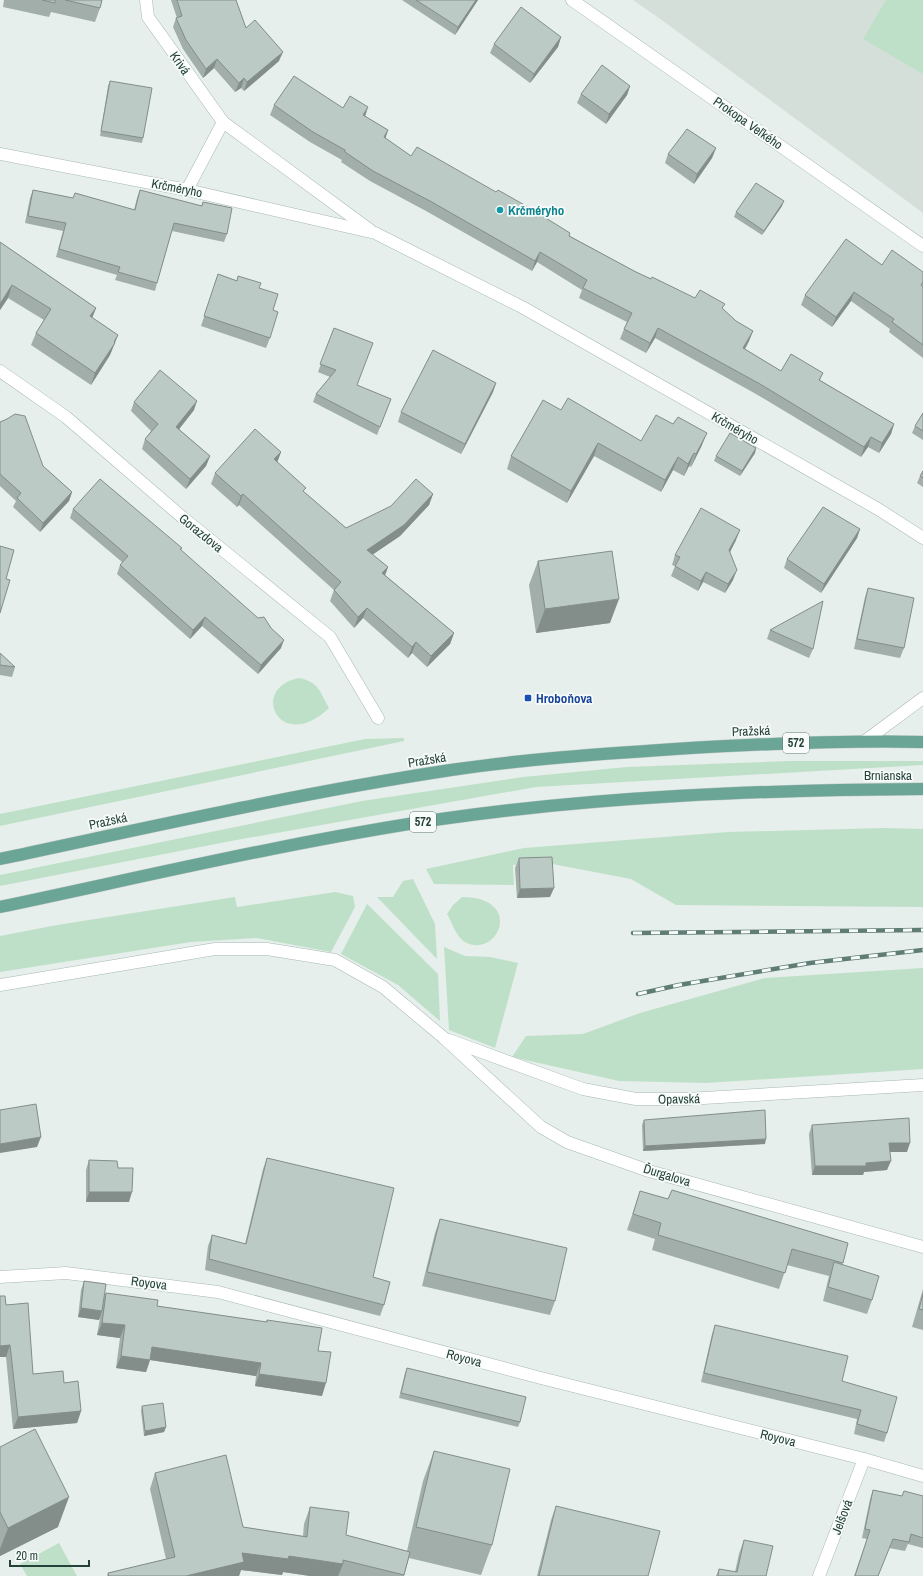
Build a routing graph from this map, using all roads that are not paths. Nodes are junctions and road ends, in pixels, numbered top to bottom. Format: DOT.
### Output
graph roads {
  1 [pos="146,0"];
  2 [pos="572,0"];
  3 [pos="223,122"];
  4 [pos="0,154"];
  5 [pos="186,190"];
  6 [pos="375,233"];
  7 [pos="923,246"];
  8 [pos="0,371"];
  9 [pos="923,538"];
  10 [pos="923,698"];
  11 [pos="378,718"];
  12 [pos="865,741"];
  13 [pos="923,742"];
  14 [pos="923,789"];
  15 [pos="0,859"];
  16 [pos="0,907"];
  17 [pos="0,986"];
  18 [pos="444,1038"];
  19 [pos="923,1085"];
  20 [pos="923,1247"];
  21 [pos="0,1277"];
  22 [pos="864,1459"];
  23 [pos="923,1476"];
  24 [pos="820,1576"];
  1 -- 3 [label="street, Krivá"];
  2 -- 7 [label="street, Prokopa Veľkého"];
  3 -- 5 [label="street"];
  3 -- 6 [label="street, Krčméryho"];
  4 -- 5 [label="street, Krčméryho"];
  5 -- 6 [label="street, Krčméryho"];
  6 -- 9 [label="street, Krčméryho"];
  8 -- 11 [label="street, Gorazdova"];
  10 -- 12 [label="street"];
  12 -- 13 [label="main road, 572"];
  12 -- 15 [label="main road, Pražská / 572"];
  14 -- 16 [label="main road, Brnianska / 572"];
  17 -- 18 [label="street"];
  18 -- 19 [label="street, Opavská"];
  18 -- 20 [label="street, Ďurgalova"];
  21 -- 22 [label="street, Royova"];
  22 -- 23 [label="street, Royova"];
  22 -- 24 [label="street, Jelšová"];
}
